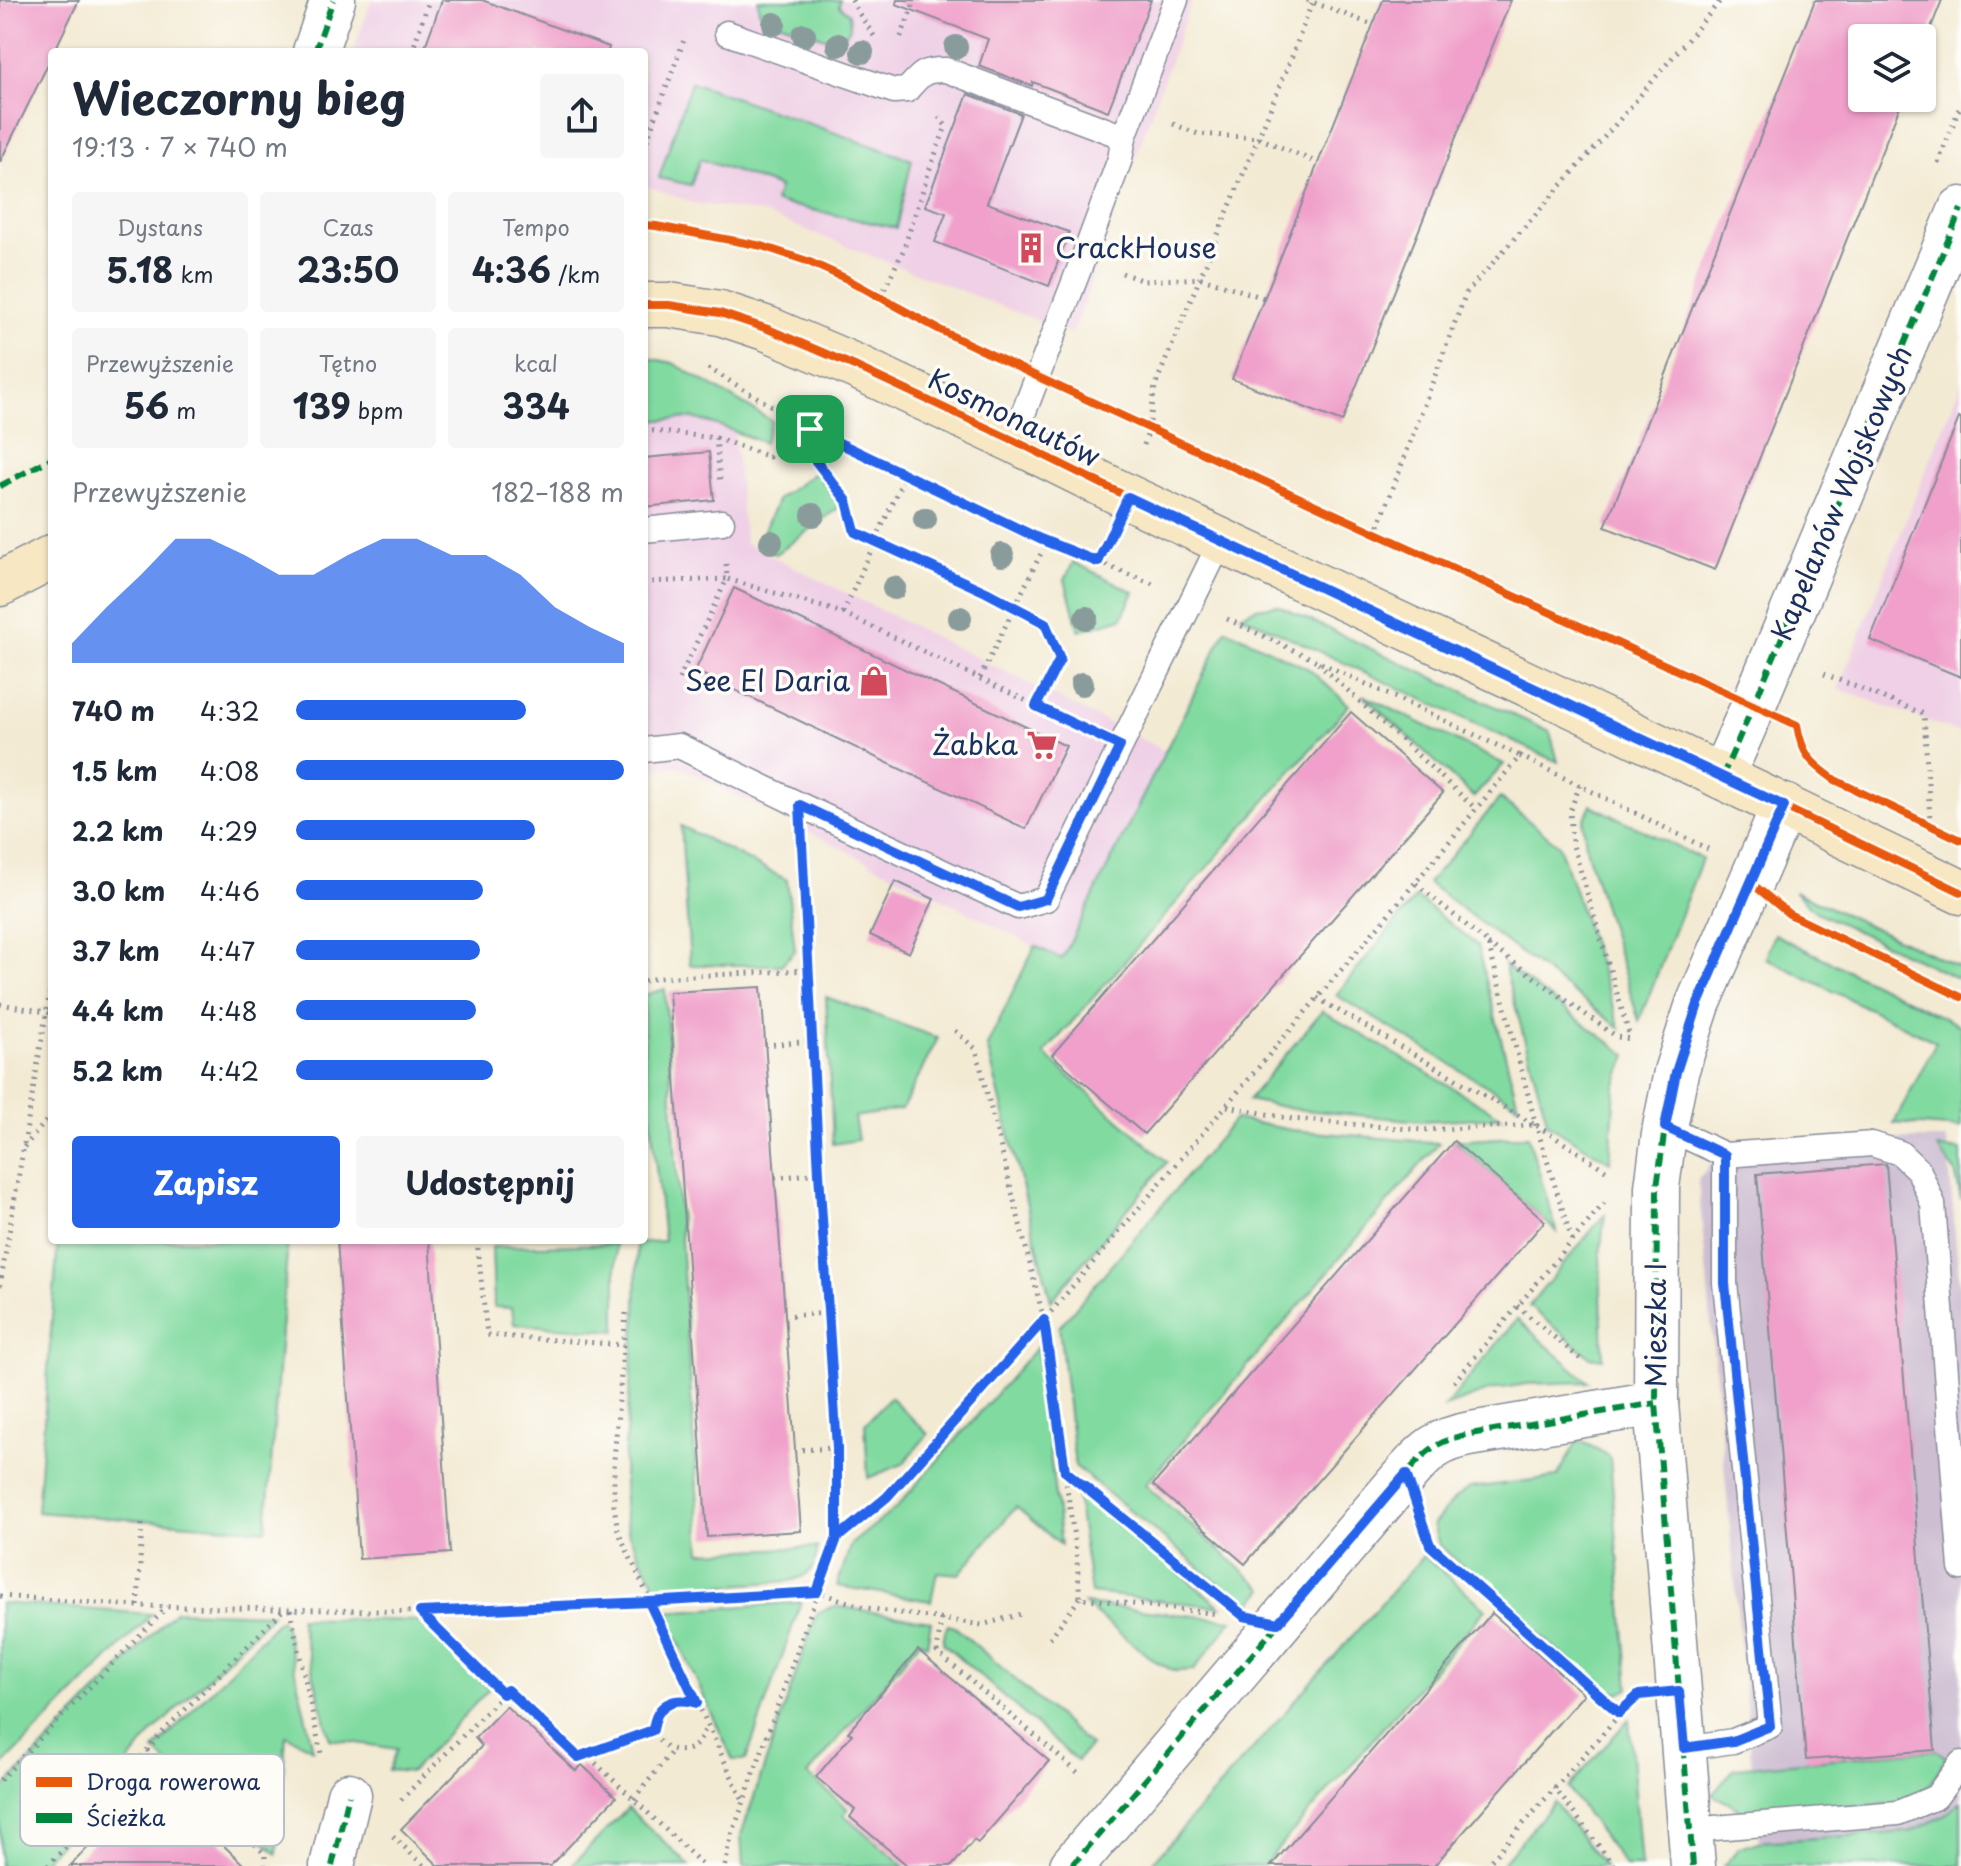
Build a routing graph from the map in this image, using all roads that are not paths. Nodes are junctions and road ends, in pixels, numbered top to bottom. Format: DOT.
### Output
graph roads {
  1 [pos="333,0"];
  2 [pos="1176,0"];
  3 [pos="727,33"];
  4 [pos="316,48"];
  5 [pos="1124,137"];
  6 [pos="1961,209"];
  7 [pos="648,305"];
  8 [pos="1013,440"];
  9 [pos="722,522"];
  10 [pos="648,530"];
  11 [pos="1221,541"];
  12 [pos="48,559"];
  13 [pos="0,584"];
  14 [pos="648,750"];
  15 [pos="1722,777"];
  16 [pos="1784,806"];
  17 [pos="1961,892"];
  18 [pos="1665,1127"];
  19 [pos="1725,1155"];
  20 [pos="1637,1407"];
  21 [pos="1961,1568"];
  22 [pos="1684,1748"];
  23 [pos="1961,1763"];
  24 [pos="349,1795"];
  25 [pos="1692,1848"];
  26 [pos="332,1866"];
  27 [pos="1072,1866"];
  1 -- 4 [label="street"];
  2 -- 5 [label="lane"];
  3 -- 5 [label="lane"];
  5 -- 8 [label="lane"];
  6 -- 15 [label="street, Kapelanów Wojskowych"];
  7 -- 8 [label="street, Kosmonautów"];
  8 -- 11 [label="street, Kosmonautów"];
  9 -- 10 [label="lane"];
  11 -- 14 [label="lane"];
  11 -- 15 [label="street, Kosmonautów"];
  12 -- 13 [label="street"];
  15 -- 16 [label="street, Kosmonautów"];
  16 -- 17 [label="street, Kosmonautów"];
  16 -- 18 [label="street, Mieszka I"];
  18 -- 19 [label="lane"];
  18 -- 20 [label="street, Mieszka I"];
  19 -- 21 [label="lane"];
  19 -- 22 [label="lane"];
  20 -- 22 [label="street, Mieszka I"];
  20 -- 27 [label="street"];
  22 -- 25 [label="street, Mieszka I"];
  23 -- 25 [label="lane"];
  24 -- 26 [label="street"];
}
